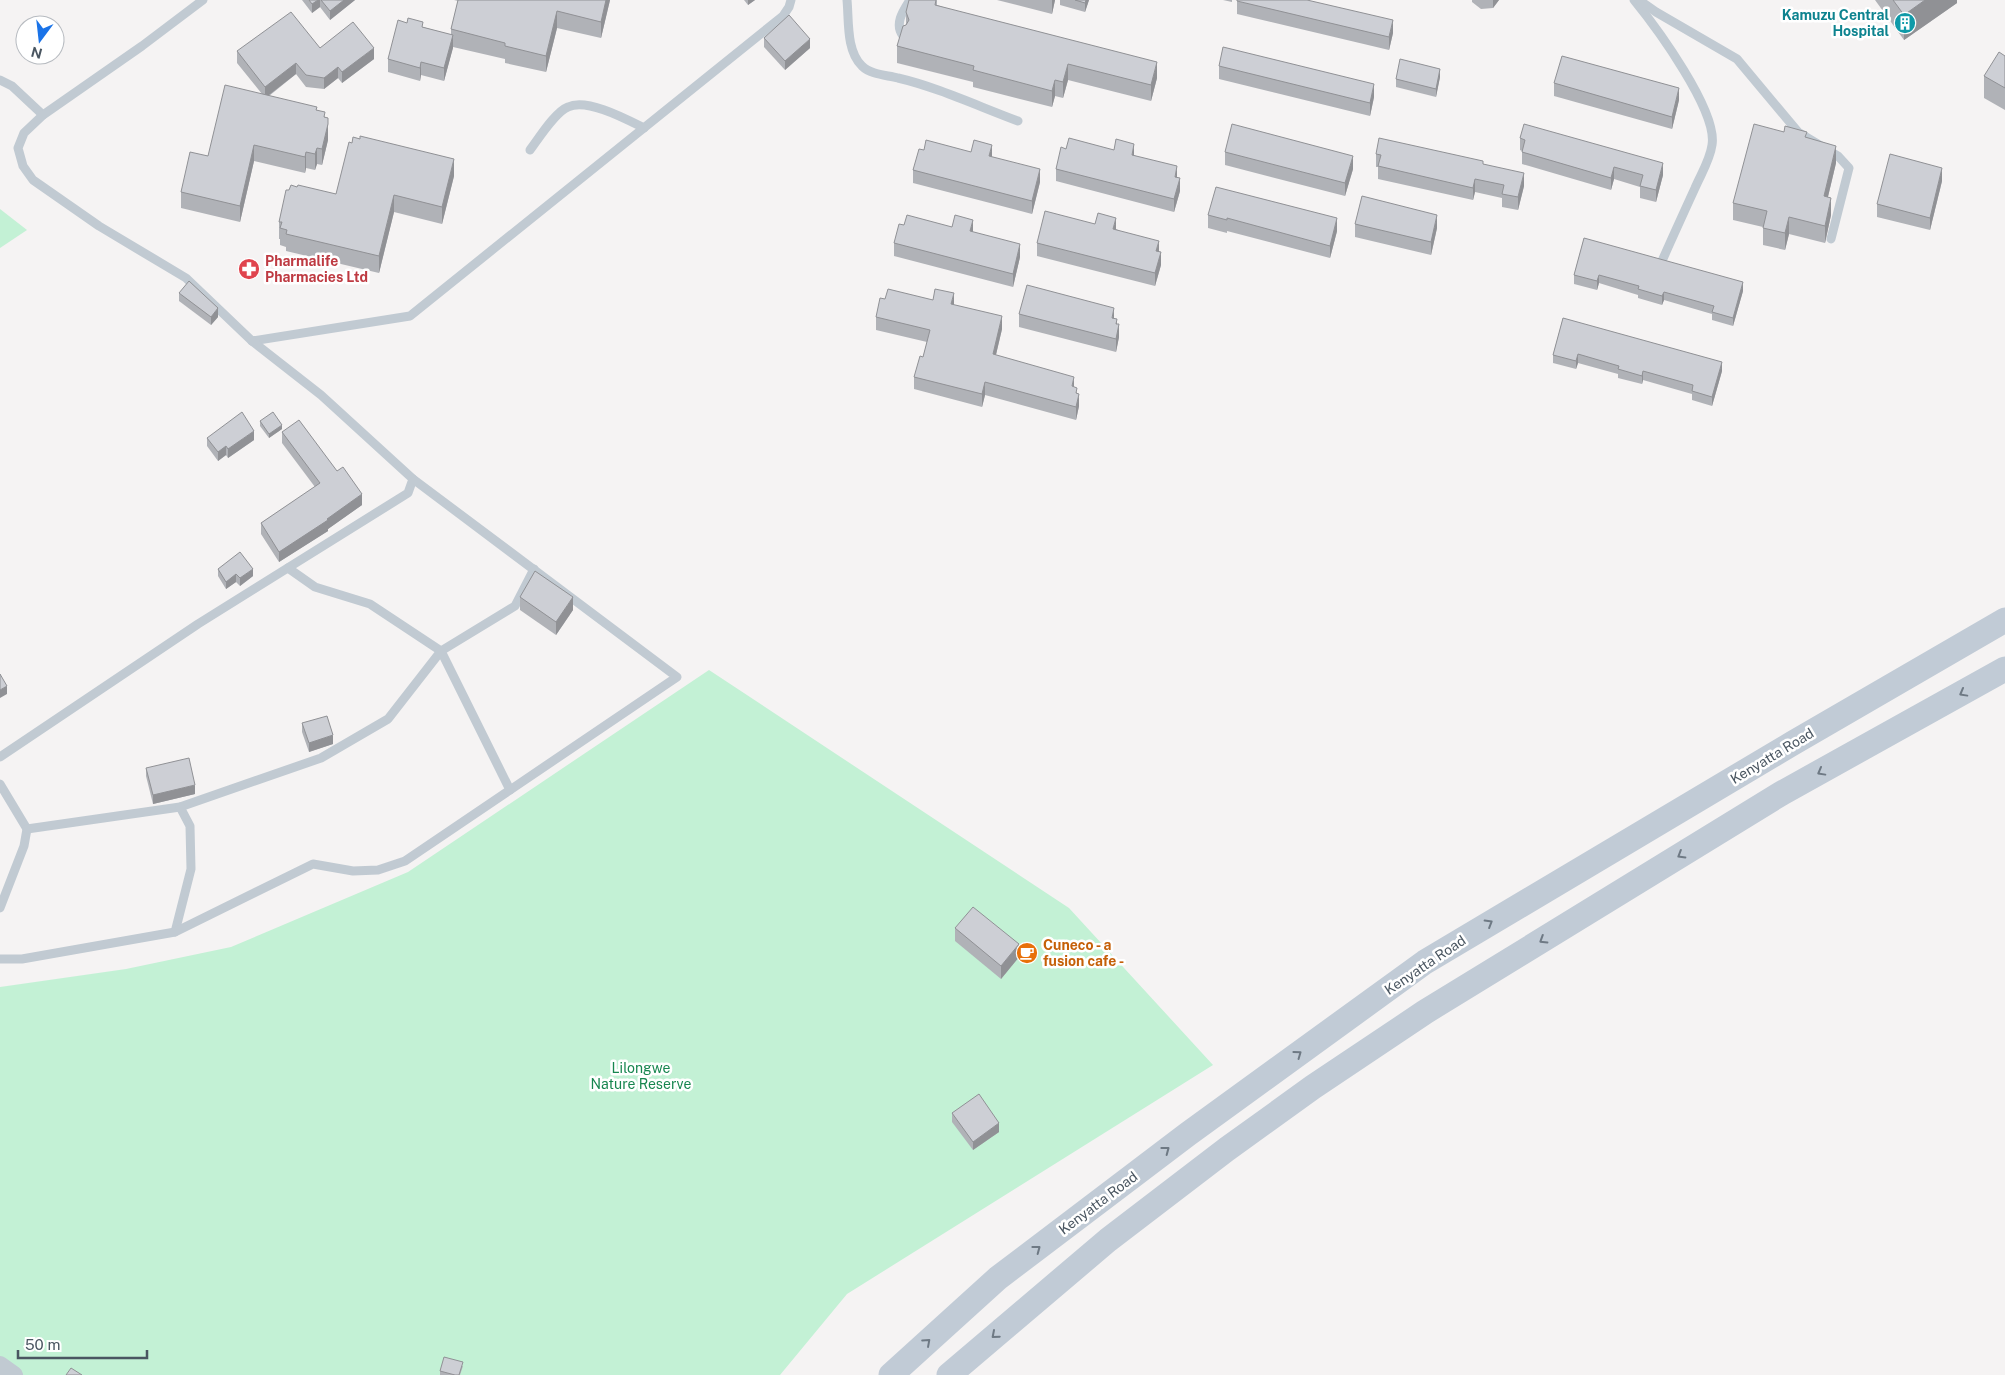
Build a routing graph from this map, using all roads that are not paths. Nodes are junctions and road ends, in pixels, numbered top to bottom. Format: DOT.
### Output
graph roads {
  1 [pos="203,0"];
  2 [pos="791,0"];
  3 [pos="847,0"];
  4 [pos="910,0"];
  5 [pos="1634,0"];
  6 [pos="1639,0"];
  7 [pos="903,36"];
  8 [pos="0,80"];
  9 [pos="43,115"];
  10 [pos="1018,121"];
  11 [pos="644,128"];
  12 [pos="530,150"];
  13 [pos="1831,239"];
  14 [pos="1662,261"];
  15 [pos="252,340"];
  16 [pos="413,479"];
  17 [pos="288,568"];
  18 [pos="534,569"];
  19 [pos="2005,620"];
  20 [pos="441,651"];
  21 [pos="2005,669"];
  22 [pos="0,757"];
  23 [pos="0,784"];
  24 [pos="510,790"];
  25 [pos="180,807"];
  26 [pos="26,829"];
  27 [pos="0,908"];
  28 [pos="175,932"];
  29 [pos="0,959"];
  30 [pos="0,1365"];
  31 [pos="14,1375"];
  32 [pos="891,1375"];
  33 [pos="949,1375"];
  1 -- 9 [label="lane"];
  2 -- 11 [label="lane"];
  3 -- 10 [label="lane"];
  4 -- 7 [label="lane"];
  5 -- 14 [label="lane"];
  6 -- 13 [label="lane"];
  8 -- 9 [label="lane"];
  9 -- 15 [label="lane"];
  11 -- 12 [label="lane"];
  11 -- 15 [label="lane"];
  15 -- 16 [label="lane"];
  16 -- 17 [label="lane"];
  16 -- 18 [label="lane"];
  17 -- 20 [label="lane"];
  17 -- 22 [label="lane"];
  18 -- 20 [label="lane"];
  18 -- 24 [label="lane"];
  32 -- 19 [label="main road, Kenyatta Road, one-way"];
  20 -- 24 [label="lane"];
  20 -- 25 [label="lane"];
  21 -- 33 [label="main road, one-way"];
  23 -- 26 [label="lane"];
  24 -- 28 [label="lane"];
  25 -- 26 [label="lane"];
  25 -- 28 [label="lane"];
  26 -- 27 [label="lane"];
  28 -- 29 [label="lane"];
  30 -- 31 [label="street"];
}
